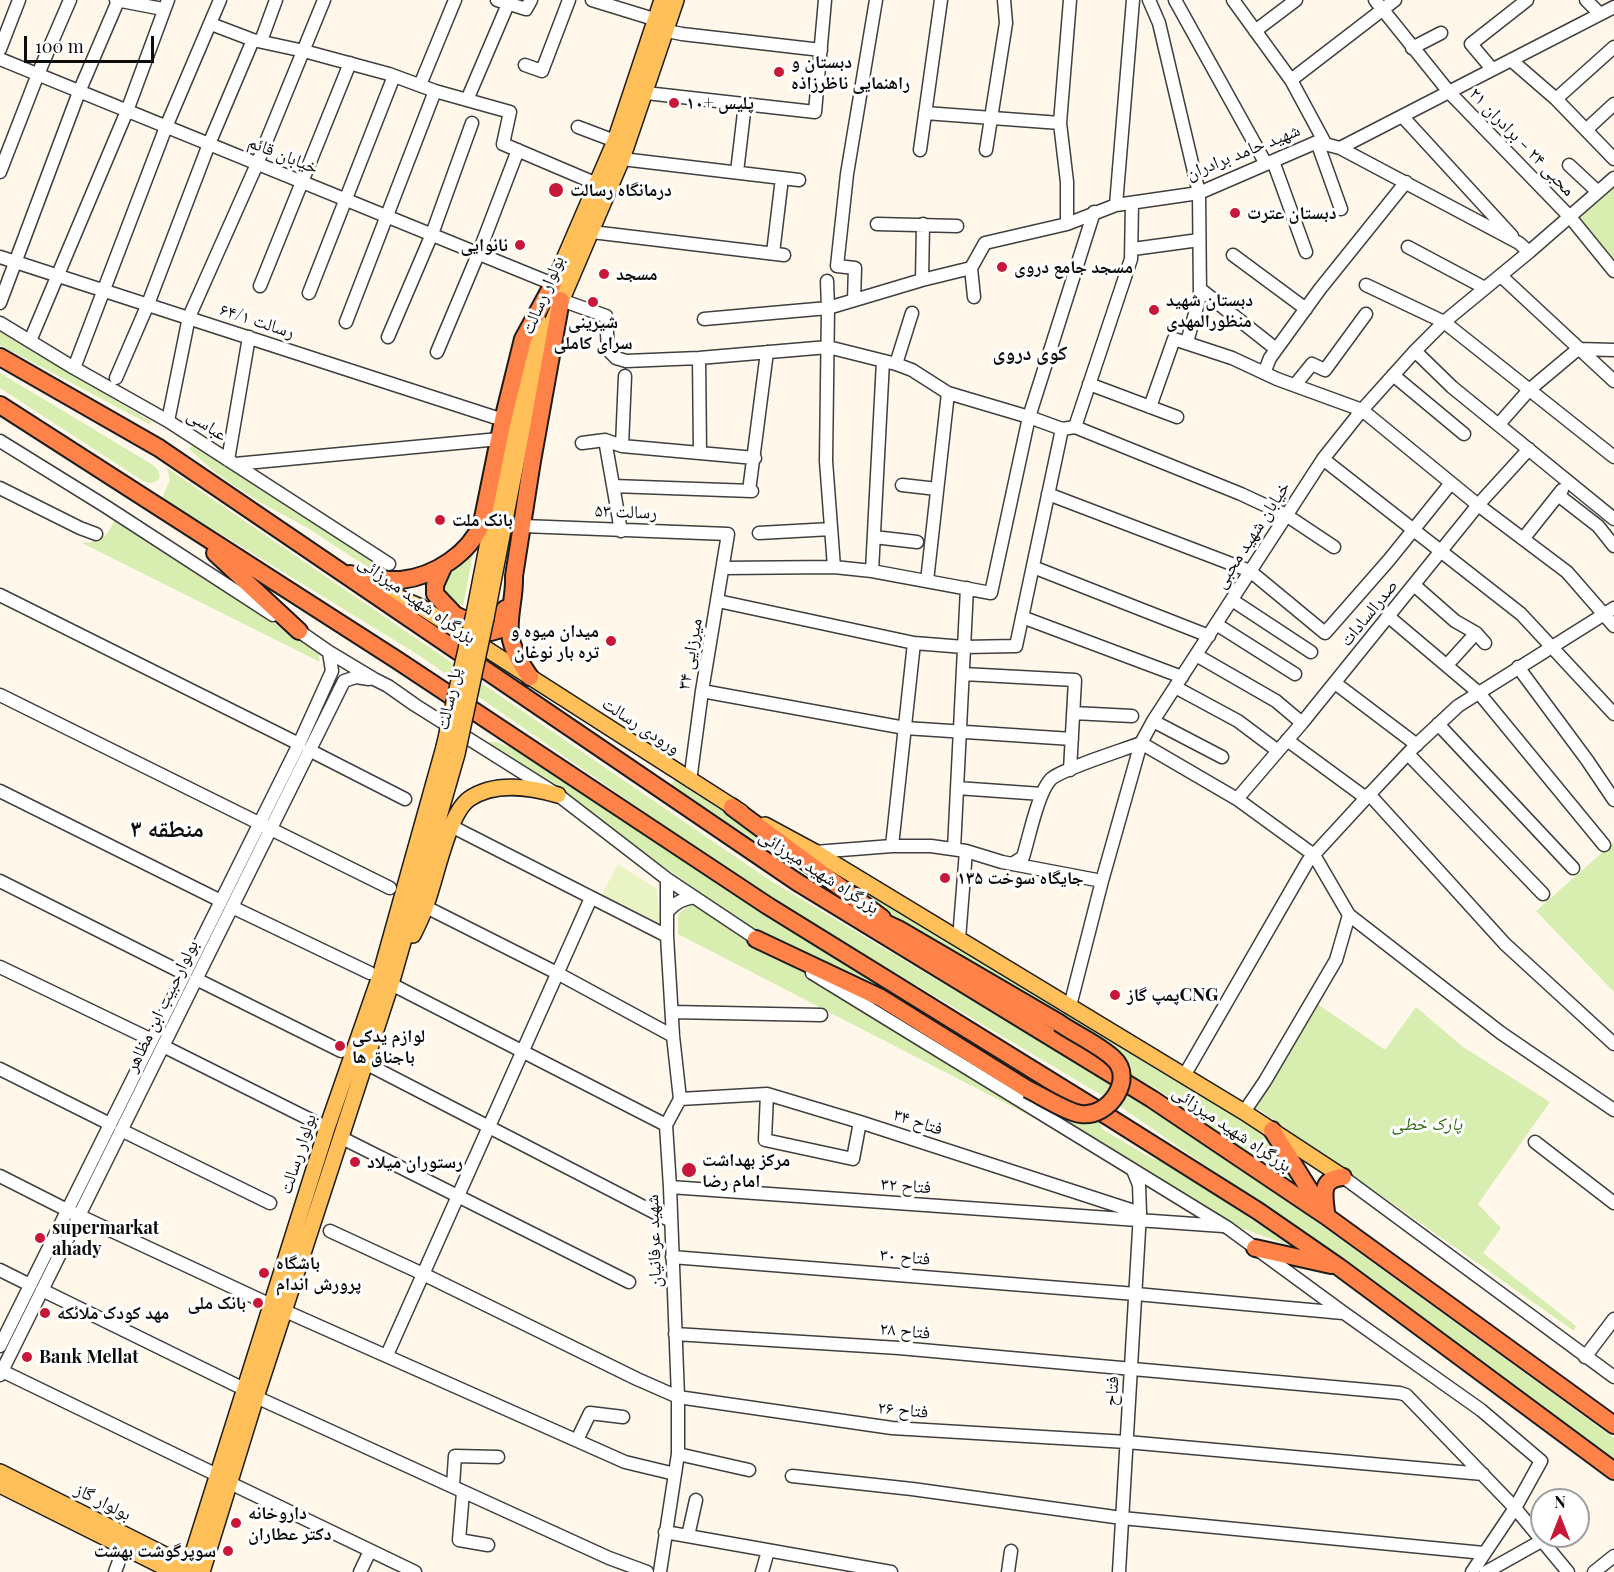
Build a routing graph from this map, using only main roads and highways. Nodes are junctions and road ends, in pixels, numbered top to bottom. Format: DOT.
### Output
graph roads {
  1 [pos="663,0"];
  2 [pos="676,0"];
  3 [pos="662,25"];
  4 [pos="553,284"];
  5 [pos="561,300"];
  6 [pos="0,357"];
  7 [pos="0,405"];
  8 [pos="179,519"];
  9 [pos="444,565"];
  10 [pos="344,573"];
  11 [pos="514,576"];
  12 [pos="480,616"];
  13 [pos="299,631"];
  14 [pos="530,677"];
  15 [pos="450,751"];
  16 [pos="558,795"];
  17 [pos="732,807"];
  18 [pos="797,882"];
  19 [pos="897,929"];
  20 [pos="756,939"];
  21 [pos="391,984"];
  22 [pos="1272,1130"];
  23 [pos="333,1133"];
  24 [pos="1343,1177"];
  25 [pos="1326,1216"];
  26 [pos="1255,1248"];
  27 [pos="1339,1267"];
  28 [pos="1591,1407"];
  29 [pos="1614,1420"];
  30 [pos="1614,1425"];
  31 [pos="1570,1439"];
  32 [pos="1614,1471"];
  33 [pos="0,1472"];
  34 [pos="0,1485"];
  35 [pos="1614,1485"];
  36 [pos="194,1570"];
  37 [pos="174,1572"];
  1 -- 3 [label="main road, بولوار رسالت"];
  2 -- 3 [label="main road, بولوار رسالت"];
  3 -- 4 [label="main road, بولوار رسالت"];
  3 -- 5 [label="main road, بولوار رسالت"];
  4 -- 9 [label="highway"];
  4 -- 12 [label="main road, بولوار رسالت"];
  5 -- 11 [label="highway"];
  5 -- 12 [label="main road, بولوار رسالت"];
  6 -- 10 [label="highway, بزرگراه شهید میرزائی"];
  7 -- 8 [label="highway"];
  8 -- 13 [label="highway"];
  8 -- 27 [label="highway"];
  9 -- 10 [label="highway"];
  9 -- 11 [label="highway"];
  10 -- 14 [label="main road, ورودی رسالت"];
  10 -- 18 [label="highway, بزرگراه شهید میرزائی"];
  11 -- 14 [label="highway"];
  12 -- 15 [label="main road, پل رسالت, bridge"];
  14 -- 17 [label="main road, ورودی رسالت"];
  15 -- 21 [label="main road, بولوار رسالت"];
  15 -- 23 [label="main road, بولوار رسالت"];
  16 -- 21 [label="main road"];
  17 -- 19 [label="highway"];
  17 -- 22 [label="main road, ورودی رسالت"];
  18 -- 19 [label="highway"];
  18 -- 25 [label="highway, بزرگراه شهید میرزائی"];
  19 -- 20 [label="highway, bridge"];
  21 -- 23 [label="main road, بولوار رسالت"];
  22 -- 24 [label="main road, ورودی رسالت"];
  22 -- 25 [label="highway"];
  23 -- 36 [label="main road, بولوار رسالت"];
  24 -- 25 [label="highway"];
  25 -- 28 [label="highway, بزرگراه شهید میرزائی"];
  26 -- 27 [label="highway"];
  27 -- 31 [label="highway"];
  28 -- 29 [label="highway"];
  28 -- 30 [label="highway, بزرگراه شهید میرزائی"];
  31 -- 32 [label="highway"];
  31 -- 35 [label="highway"];
  33 -- 36 [label="main road, بولوار گاز"];
  34 -- 37 [label="main road, بولوار گاز"];
}
